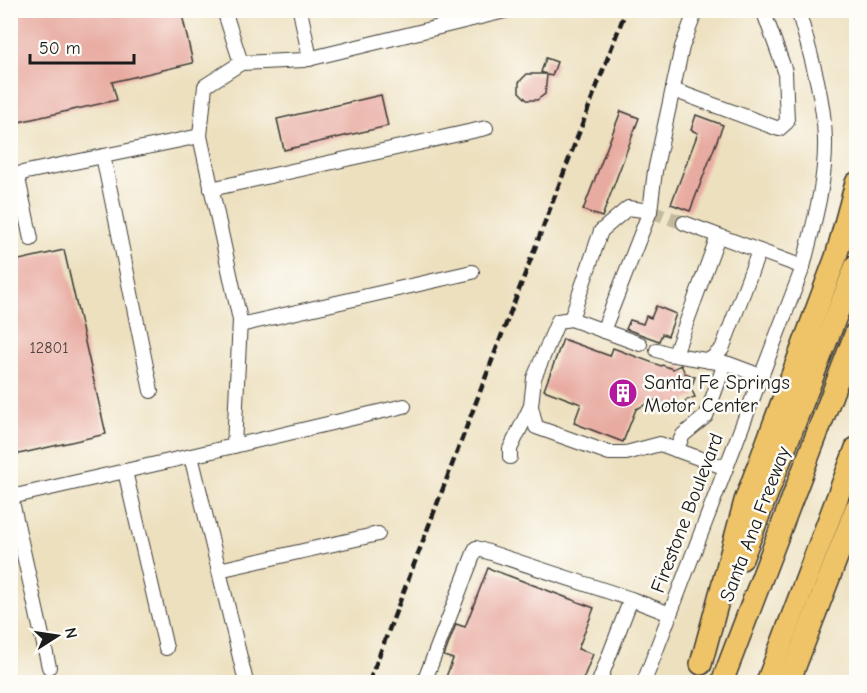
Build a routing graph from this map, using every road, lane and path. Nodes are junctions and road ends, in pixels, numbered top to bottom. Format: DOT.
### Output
graph roads {
  1 [pos="224,10"];
  2 [pos="300,10"];
  3 [pos="509,10"];
  4 [pos="696,10"];
  5 [pos="763,10"];
  6 [pos="798,10"];
  7 [pos="310,59"];
  8 [pos="242,63"];
  9 [pos="673,90"];
  10 [pos="486,128"];
  11 [pos="200,136"];
  12 [pos="103,156"];
  13 [pos="856,183"];
  14 [pos="211,189"];
  15 [pos="650,211"];
  16 [pos="684,223"];
  17 [pos="718,236"];
  18 [pos="31,239"];
  19 [pos="759,251"];
  20 [pos="856,265"];
  21 [pos="803,267"];
  22 [pos="472,273"];
  23 [pos="571,319"];
  24 [pos="240,325"];
  25 [pos="603,330"];
  26 [pos="856,332"];
  27 [pos="640,344"];
  28 [pos="657,350"];
  29 [pos="675,354"];
  30 [pos="709,361"];
  31 [pos="725,363"];
  32 [pos="761,376"];
  33 [pos="151,391"];
  34 [pos="404,406"];
  35 [pos="531,406"];
  36 [pos="234,446"];
  37 [pos="856,448"];
  38 [pos="676,450"];
  39 [pos="191,456"];
  40 [pos="510,457"];
  41 [pos="726,468"];
  42 [pos="125,471"];
  43 [pos="856,508"];
  44 [pos="378,534"];
  45 [pos="856,537"];
  46 [pos="835,563"];
  47 [pos="219,570"];
  48 [pos="631,599"];
  49 [pos="670,614"];
  50 [pos="166,648"];
  51 [pos="50,667"];
  52 [pos="697,673"];
  53 [pos="246,682"];
  54 [pos="424,682"];
  55 [pos="599,682"];
  56 [pos="644,682"];
  57 [pos="722,682"];
  58 [pos="767,682"];
  59 [pos="789,682"];
  1 -- 8 [label="street"];
  2 -- 7 [label="street"];
  3 -- 7 [label="street"];
  4 -- 9 [label="street"];
  5 -- 9 [label="street"];
  6 -- 21 [label="street, Firestone Boulevard"];
  7 -- 8 [label="street"];
  8 -- 11 [label="street"];
  9 -- 15 [label="street"];
  10 -- 14 [label="street"];
  11 -- 12 [label="street"];
  11 -- 14 [label="street"];
  12 -- 18 [label="street"];
  12 -- 33 [label="street"];
  13 -- 52 [label="highway"];
  14 -- 24 [label="street"];
  15 -- 23 [label="street"];
  15 -- 25 [label="street"];
  16 -- 17 [label="street"];
  17 -- 19 [label="street"];
  17 -- 29 [label="street"];
  19 -- 21 [label="street"];
  19 -- 30 [label="street"];
  20 -- 52 [label="highway, Santa Ana Freeway"];
  21 -- 32 [label="street, Firestone Boulevard"];
  22 -- 24 [label="street"];
  23 -- 25 [label="street"];
  23 -- 35 [label="street"];
  24 -- 36 [label="street"];
  25 -- 27 [label="street"];
  26 -- 57 [label="highway"];
  28 -- 29 [label="street"];
  29 -- 30 [label="street"];
  30 -- 31 [label="street"];
  31 -- 32 [label="street"];
  31 -- 38 [label="street"];
  32 -- 41 [label="street, Firestone Boulevard"];
  34 -- 36 [label="street"];
  35 -- 38 [label="street"];
  35 -- 40 [label="street"];
  36 -- 39 [label="street"];
  37 -- 58 [label="highway"];
  38 -- 41 [label="street"];
  39 -- 42 [label="street"];
  39 -- 47 [label="street"];
  41 -- 49 [label="street, Firestone Boulevard"];
  42 -- 50 [label="street"];
  42 -- 51 [label="street"];
  43 -- 46 [label="highway"];
  44 -- 47 [label="street"];
  45 -- 46 [label="highway"];
  46 -- 59 [label="highway"];
  47 -- 53 [label="street"];
  48 -- 49 [label="street"];
  48 -- 54 [label="street"];
  48 -- 55 [label="street"];
  49 -- 56 [label="street, Firestone Boulevard"];
}
